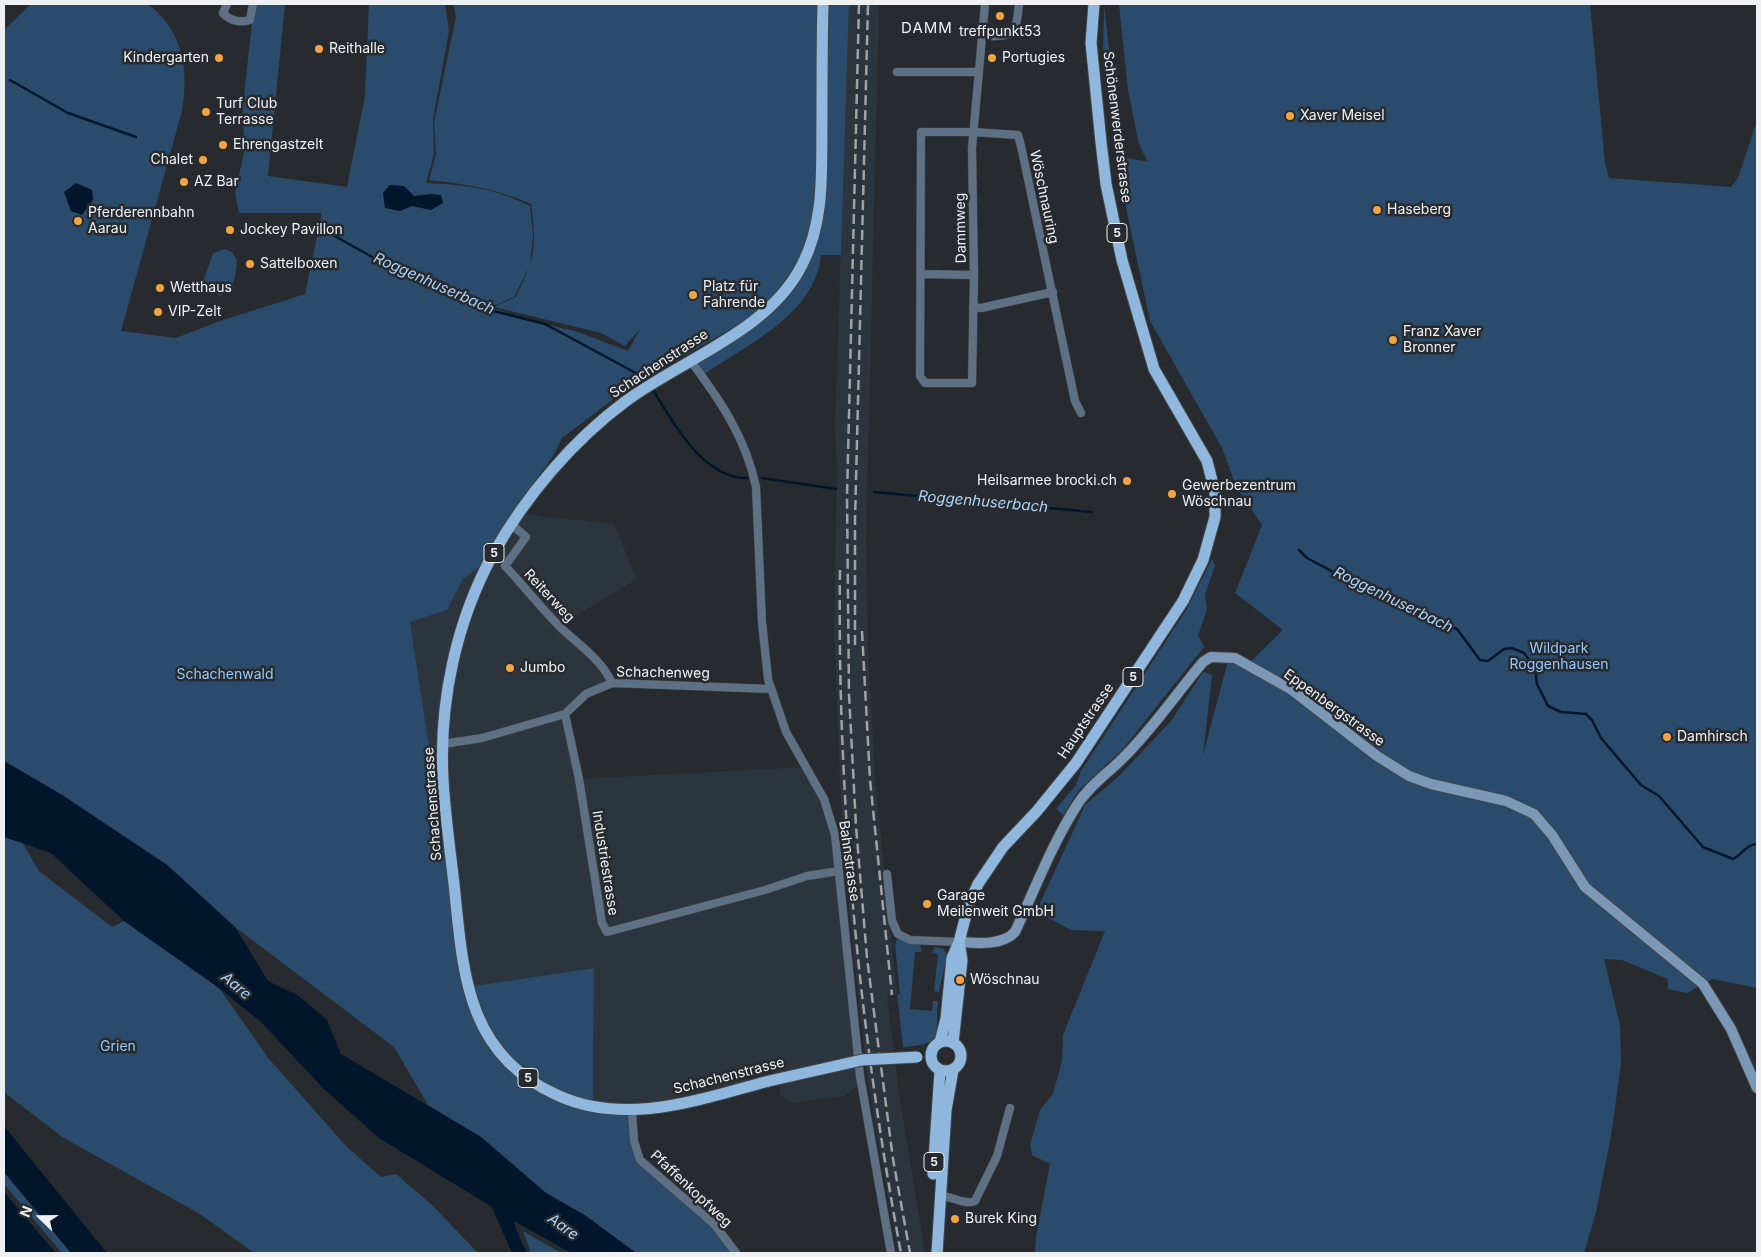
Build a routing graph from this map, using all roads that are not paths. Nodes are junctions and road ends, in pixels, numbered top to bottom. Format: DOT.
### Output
graph roads {
  1 [pos="227,4"];
  2 [pos="252,4"];
  3 [pos="823,4"];
  4 [pos="985,4"];
  5 [pos="1019,4"];
  6 [pos="1094,4"];
  7 [pos="982,36"];
  8 [pos="897,72"];
  9 [pos="979,72"];
  10 [pos="974,132"];
  11 [pos="922,274"];
  12 [pos="974,275"];
  13 [pos="1052,292"];
  14 [pos="973,307"];
  15 [pos="690,360"];
  16 [pos="972,383"];
  17 [pos="1081,413"];
  18 [pos="1200,446"];
  19 [pos="511,524"];
  20 [pos="612,683"];
  21 [pos="771,689"];
  22 [pos="565,714"];
  23 [pos="443,744"];
  24 [pos="839,871"];
  25 [pos="887,874"];
  26 [pos="959,942"];
  27 [pos="940,1042"];
  28 [pos="953,1042"];
  29 [pos="930,1056"];
  30 [pos="953,1070"];
  31 [pos="940,1071"];
  32 [pos="1757,1088"];
  33 [pos="1010,1108"];
  34 [pos="632,1111"];
  35 [pos="939,1196"];
  36 [pos="736,1253"];
  37 [pos="891,1253"];
  38 [pos="937,1253"];
  1 -- 2 [label="street"];
  3 -- 15 [label="main road, Schachenstrasse / 5"];
  4 -- 7 [label="street, Dammweg"];
  5 -- 7 [label="street"];
  6 -- 18 [label="main road, Schönenwerderstrasse / 5"];
  7 -- 9 [label="street, Dammweg"];
  8 -- 9 [label="street"];
  9 -- 10 [label="street, Dammweg"];
  10 -- 11 [label="street, Wöschnauring"];
  10 -- 12 [label="street, Dammweg"];
  10 -- 13 [label="street, Wöschnauring"];
  11 -- 12 [label="street"];
  11 -- 16 [label="street, Wöschnauring"];
  12 -- 14 [label="street, Dammweg"];
  13 -- 14 [label="street"];
  13 -- 17 [label="street, Wöschnauring"];
  14 -- 16 [label="street, Dammweg"];
  15 -- 19 [label="main road, Schachenstrasse / 5"];
  15 -- 21 [label="street, Bahnstrasse"];
  18 -- 26 [label="main road, Hauptstrasse / 5"];
  19 -- 20 [label="street, Reiterweg"];
  19 -- 23 [label="main road, Schachenstrasse / 5"];
  20 -- 21 [label="street, Schachenweg"];
  20 -- 22 [label="street, Schachenweg"];
  21 -- 24 [label="street, Bahnstrasse"];
  22 -- 23 [label="street"];
  22 -- 24 [label="street, Industriestrasse"];
  23 -- 34 [label="main road, Schachenstrasse / 5"];
  24 -- 37 [label="street, Bahnstrasse"];
  25 -- 26 [label="street"];
  26 -- 27 [label="main road, Hauptstrasse / 5"];
  26 -- 28 [label="main road, Hauptstrasse / 5"];
  26 -- 32 [label="street, Eppenbergstrasse"];
  27 -- 28 [label="main road"];
  27 -- 29 [label="main road"];
  28 -- 30 [label="main road"];
  29 -- 31 [label="main road"];
  29 -- 34 [label="main road, Schachenstrasse / 5, bridge"];
  30 -- 31 [label="main road"];
  30 -- 35 [label="main road, 5"];
  31 -- 38 [label="main road, 5"];
  33 -- 35 [label="street"];
  34 -- 36 [label="street, Pfaffenkopfweg"];
  35 -- 38 [label="main road, 5"];
}
